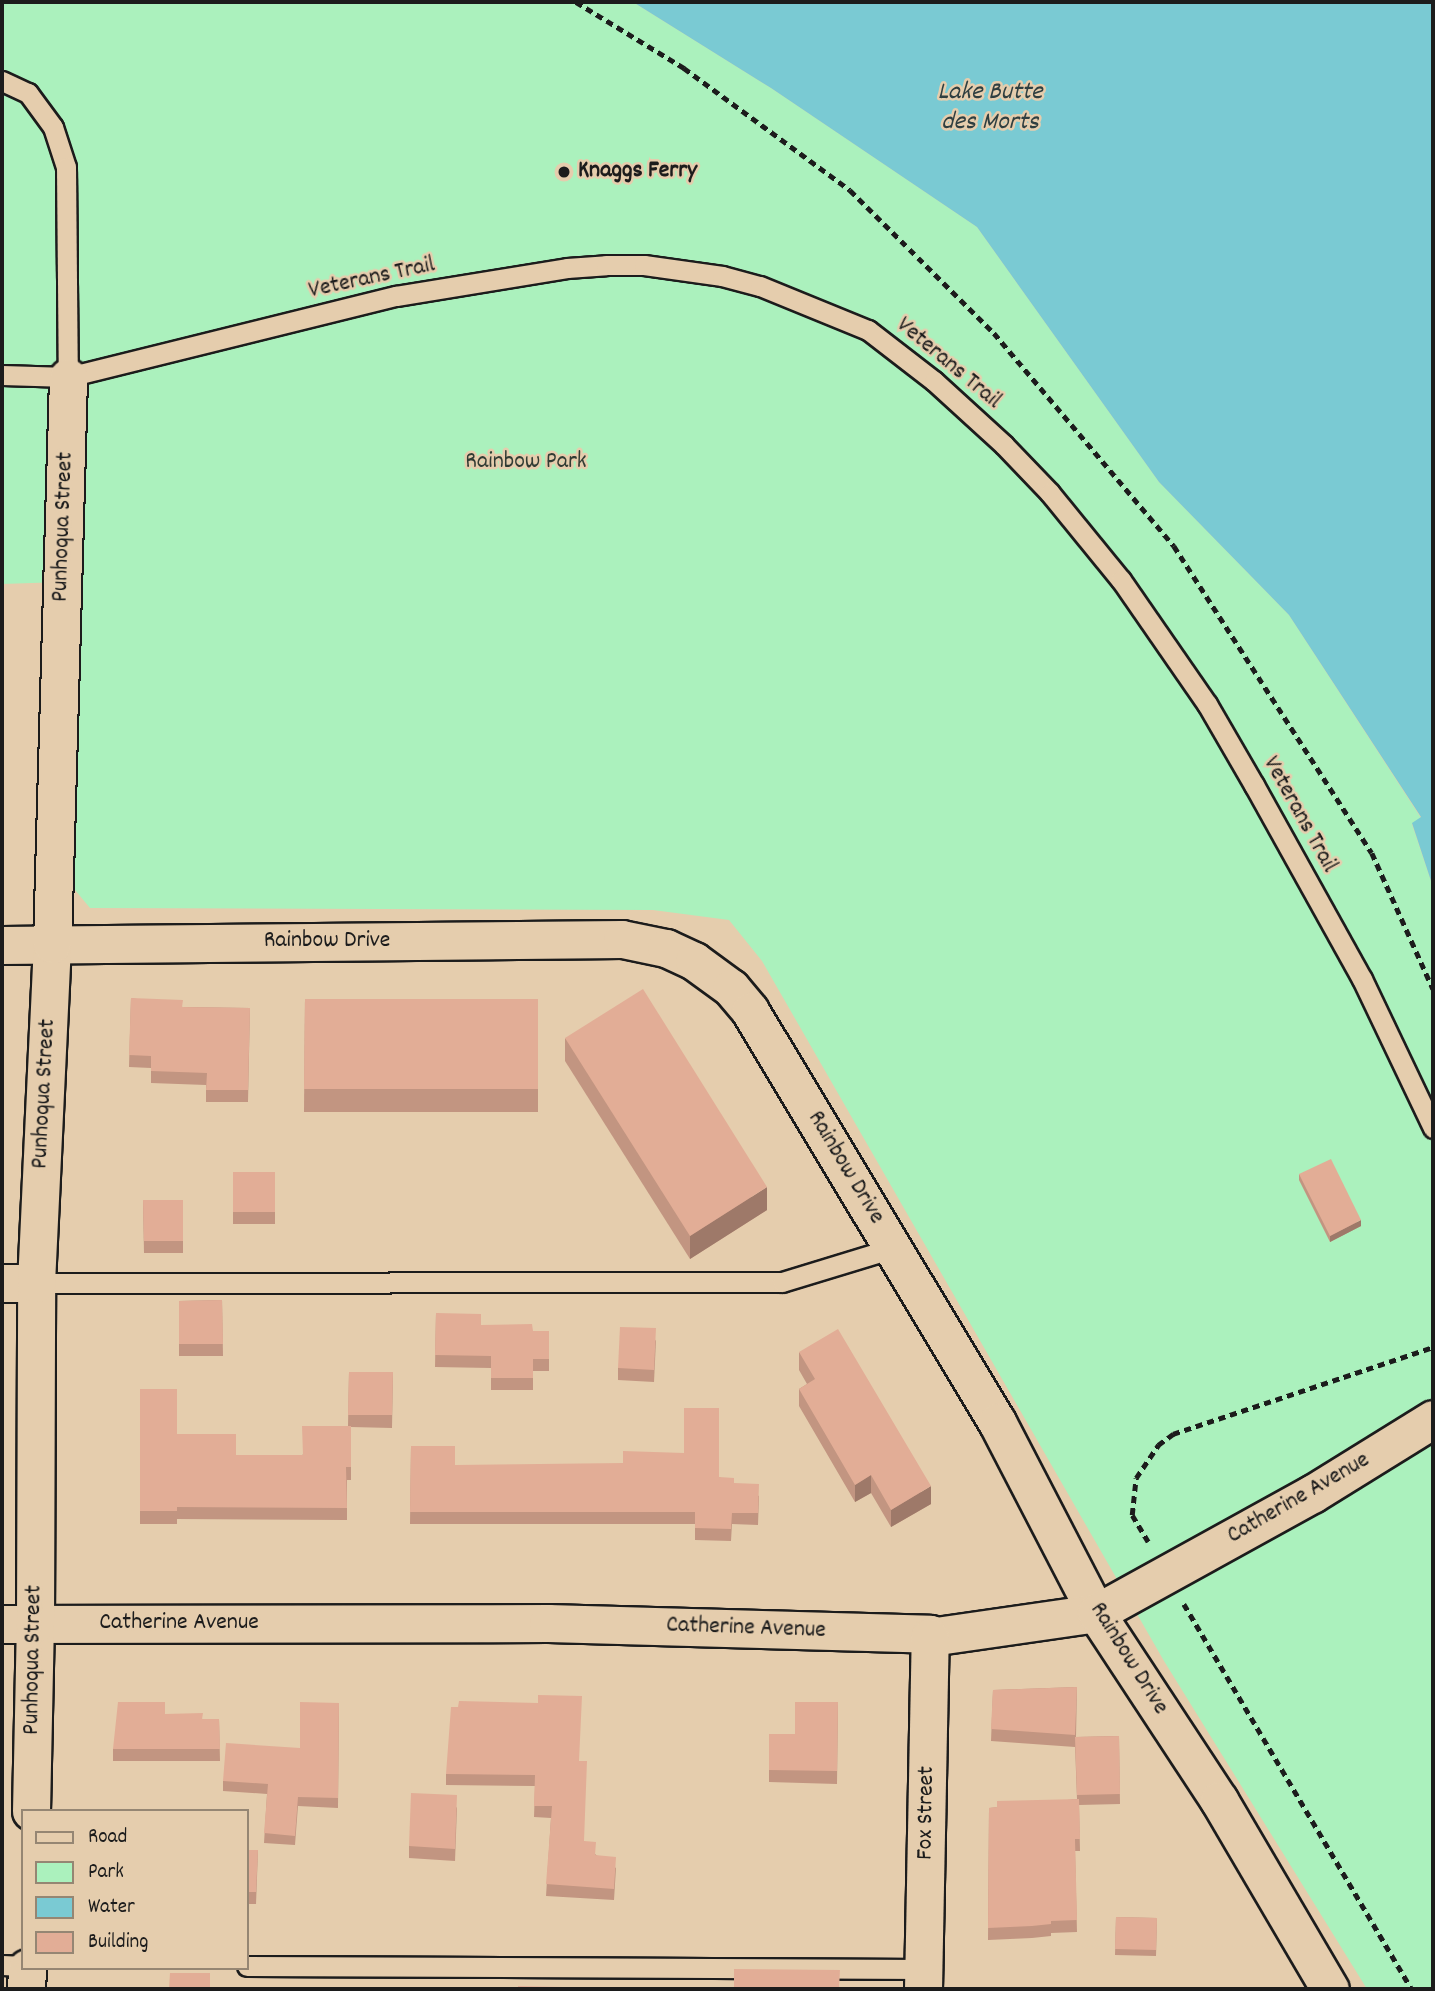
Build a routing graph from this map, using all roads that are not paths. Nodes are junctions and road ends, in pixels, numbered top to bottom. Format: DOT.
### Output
graph roads {
  1 [pos="2,80"];
  2 [pos="2,375"];
  3 [pos="68,377"];
  4 [pos="52,944"];
  5 [pos="2,945"];
  6 [pos="1433,1128"];
  7 [pos="893,1248"];
  8 [pos="19,1283"];
  9 [pos="1433,1419"];
  10 [pos="1096,1613"];
  11 [pos="18,1624"];
  12 [pos="930,1637"];
  13 [pos="30,1809"];
  14 [pos="2,1965"];
  15 [pos="248,1966"];
  16 [pos="21,1967"];
  17 [pos="25,1970"];
  18 [pos="923,1979"];
  19 [pos="26,1989"];
  20 [pos="1330,1989"];
  1 -- 3 [label="lane"];
  2 -- 3 [label="lane, Veterans Trail"];
  3 -- 4 [label="street, Punhoqua Street"];
  3 -- 6 [label="lane, Veterans Trail"];
  4 -- 5 [label="street, Rainbow Drive"];
  4 -- 7 [label="street, Rainbow Drive"];
  4 -- 8 [label="street, Punhoqua Street"];
  7 -- 8 [label="lane"];
  7 -- 10 [label="street, Rainbow Drive"];
  8 -- 11 [label="street, Punhoqua Street"];
  9 -- 10 [label="street, Catherine Avenue"];
  10 -- 12 [label="street, Catherine Avenue"];
  10 -- 20 [label="street, Rainbow Drive"];
  11 -- 12 [label="street, Catherine Avenue"];
  11 -- 13 [label="street, Punhoqua Street"];
  12 -- 18 [label="street, Fox Street"];
  14 -- 16 [label="lane"];
  15 -- 18 [label="lane"];
  17 -- 19 [label="street"];
}
